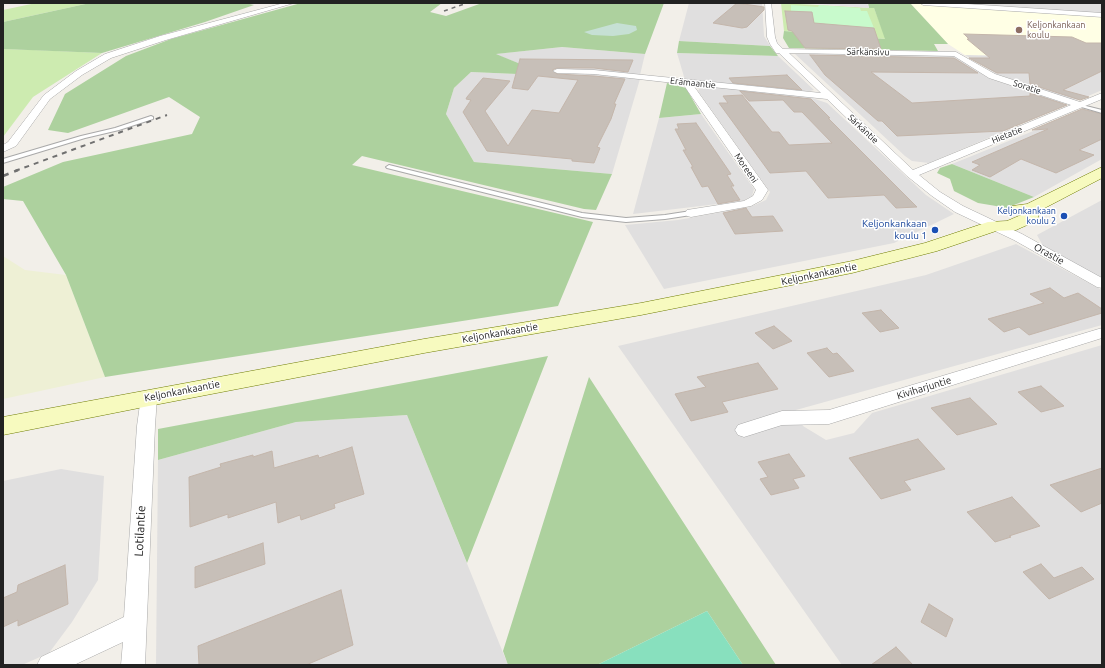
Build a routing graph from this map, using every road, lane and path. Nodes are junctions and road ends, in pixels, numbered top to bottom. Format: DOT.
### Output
graph roads {
  1 [pos="264,3"];
  2 [pos="291,3"];
  3 [pos="768,3"];
  4 [pos="923,3"];
  5 [pos="278,6"];
  6 [pos="1102,15"];
  7 [pos="779,51"];
  8 [pos="956,54"];
  9 [pos="557,72"];
  10 [pos="686,82"];
  11 [pos="1102,96"];
  12 [pos="829,97"];
  13 [pos="1080,105"];
  14 [pos="1102,112"];
  15 [pos="151,118"];
  16 [pos="3,149"];
  17 [pos="3,161"];
  18 [pos="389,167"];
  19 [pos="1102,172"];
  20 [pos="911,174"];
  21 [pos="691,213"];
  22 [pos="994,226"];
  23 [pos="1102,284"];
  24 [pos="1102,333"];
  25 [pos="149,397"];
  26 [pos="3,426"];
  27 [pos="744,430"];
  28 [pos="135,624"];
  29 [pos="49,665"];
  30 [pos="133,665"];
  1 -- 5 [label="street"];
  2 -- 5 [label="street"];
  3 -- 7 [label="street, Särkäntie"];
  4 -- 6 [label="street"];
  5 -- 16 [label="street"];
  7 -- 8 [label="street, Särkänsivu"];
  7 -- 12 [label="street, Särkäntie"];
  8 -- 13 [label="street, Soratie"];
  9 -- 10 [label="street, Erämaantie"];
  10 -- 12 [label="street, Erämaantie"];
  10 -- 21 [label="street, Moreeni"];
  11 -- 13 [label="street, Hietatie"];
  12 -- 20 [label="street, Särkäntie"];
  13 -- 14 [label="lane, Soratie"];
  13 -- 20 [label="street, Hietatie"];
  15 -- 17 [label="lane"];
  18 -- 21 [label="lane"];
  19 -- 22 [label="main road, Keljonkankaantie"];
  20 -- 22 [label="street, Särkäntie"];
  22 -- 23 [label="street, Orastie"];
  22 -- 25 [label="main road, Keljonkankaantie"];
  24 -- 27 [label="street, Kiviharjuntie"];
  25 -- 26 [label="main road, Keljonkankaantie"];
  25 -- 28 [label="street, Lotilantie"];
  28 -- 29 [label="street"];
  28 -- 30 [label="street, Lotilantie"];
}
